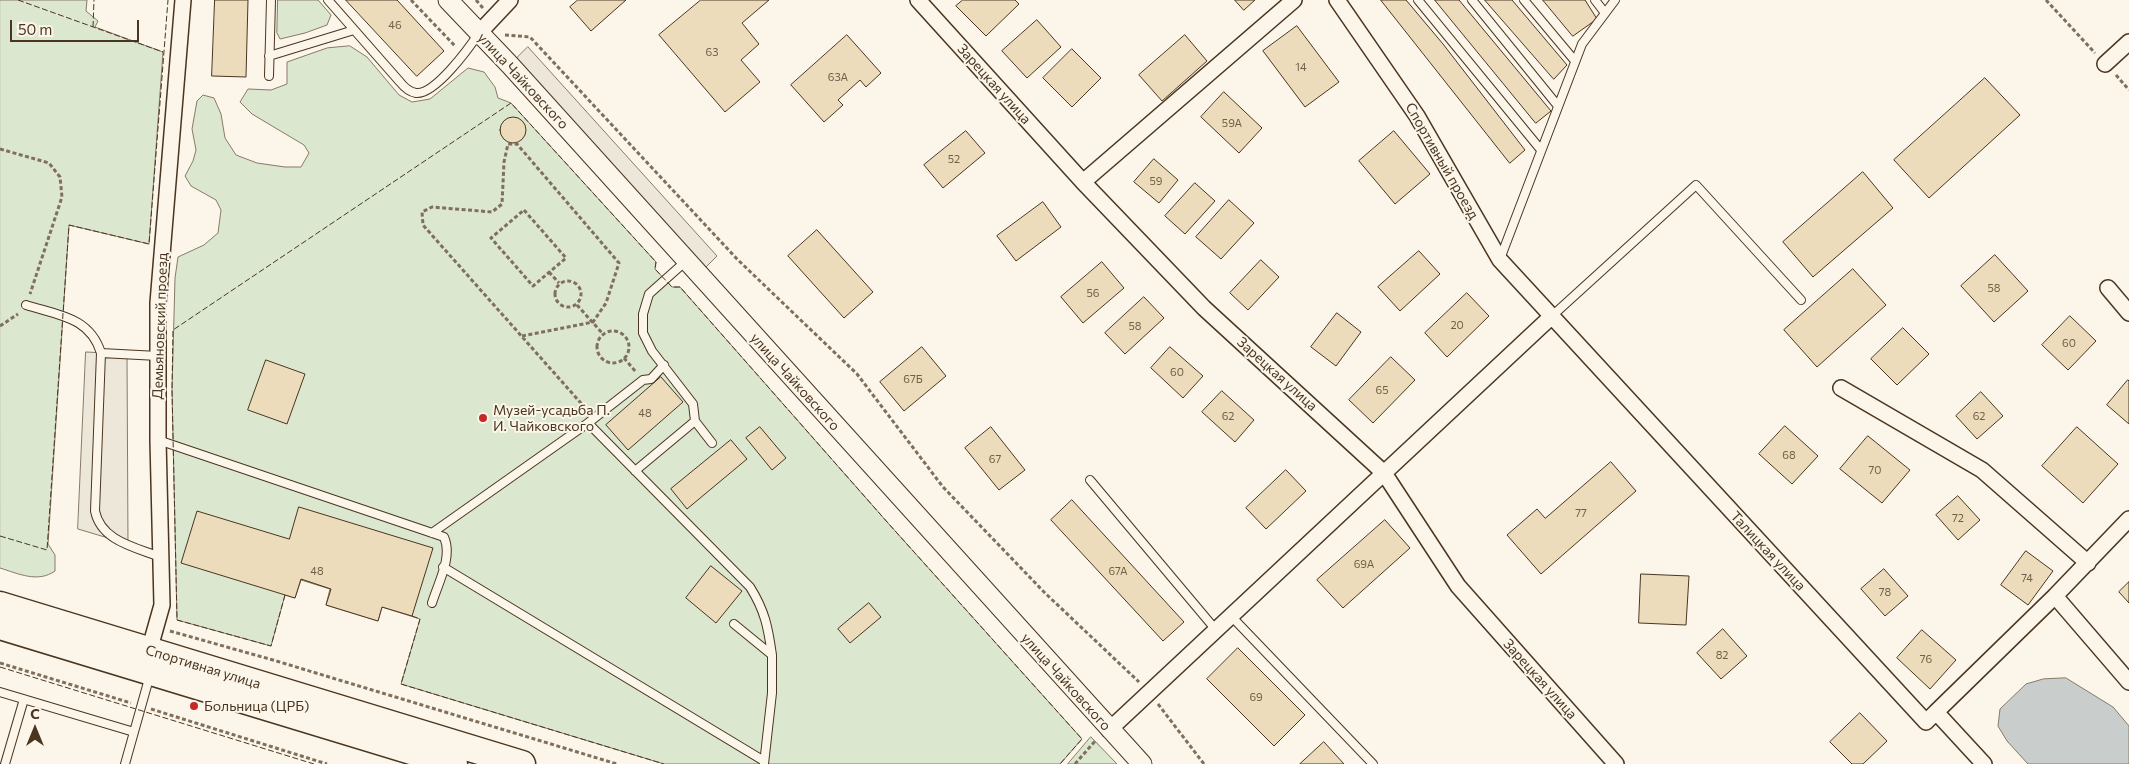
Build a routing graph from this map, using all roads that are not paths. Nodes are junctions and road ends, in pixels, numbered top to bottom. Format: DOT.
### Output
graph roads {
  1 [pos="183,0"];
  2 [pos="271,0"];
  3 [pos="328,0"];
  4 [pos="448,0"];
  5 [pos="510,0"];
  6 [pos="918,0"];
  7 [pos="1294,0"];
  8 [pos="1337,0"];
  9 [pos="1418,0"];
  10 [pos="1472,0"];
  11 [pos="1524,0"];
  12 [pos="1595,0"];
  13 [pos="1615,0"];
  14 [pos="1605,13"];
  15 [pos="354,30"];
  16 [pos="479,33"];
  17 [pos="2129,42"];
  18 [pos="269,56"];
  19 [pos="1575,61"];
  20 [pos="2105,64"];
  21 [pos="269,76"];
  22 [pos="1558,106"];
  23 [pos="1541,150"];
  24 [pos="1083,182"];
  25 [pos="1500,260"];
  26 [pos="686,261"];
  27 [pos="2108,288"];
  28 [pos="1801,300"];
  29 [pos="26,305"];
  30 [pos="2129,313"];
  31 [pos="1552,316"];
  32 [pos="101,352"];
  33 [pos="158,356"];
  34 [pos="664,365"];
  35 [pos="1840,388"];
  36 [pos="591,420"];
  37 [pos="695,421"];
  38 [pos="158,440"];
  39 [pos="712,443"];
  40 [pos="635,471"];
  41 [pos="1384,473"];
  42 [pos="1090,480"];
  43 [pos="2129,519"];
  44 [pos="432,533"];
  45 [pos="160,556"];
  46 [pos="2088,562"];
  47 [pos="443,567"];
  48 [pos="2055,596"];
  49 [pos="432,603"];
  50 [pos="0,605"];
  51 [pos="1231,616"];
  52 [pos="734,624"];
  53 [pos="0,626"];
  54 [pos="1216,630"];
  55 [pos="152,650"];
  56 [pos="772,655"];
  57 [pos="2129,682"];
  58 [pos="0,692"];
  59 [pos="24,699"];
  60 [pos="1936,712"];
  61 [pos="134,732"];
  62 [pos="1103,735"];
  63 [pos="427,760"];
  64 [pos="764,762"];
  65 [pos="5,764"];
  66 [pos="126,764"];
  67 [pos="454,764"];
  68 [pos="522,764"];
  69 [pos="1142,764"];
  70 [pos="1373,764"];
  71 [pos="1616,764"];
  72 [pos="1984,764"];
  1 -- 33 [label="street, Демьяновский проезд"];
  2 -- 18 [label="lane"];
  3 -- 15 [label="lane"];
  4 -- 16 [label="street, улица Чайковского"];
  5 -- 16 [label="street"];
  6 -- 24 [label="street, Зарецкая улица"];
  7 -- 24 [label="street"];
  8 -- 25 [label="street, Спортивный проезд"];
  9 -- 23 [label="lane"];
  10 -- 22 [label="lane"];
  11 -- 19 [label="lane"];
  12 -- 14 [label="lane"];
  13 -- 14 [label="lane"];
  14 -- 19 [label="lane"];
  15 -- 16 [label="lane"];
  15 -- 18 [label="lane"];
  16 -- 26 [label="street, улица Чайковского"];
  17 -- 20 [label="street"];
  18 -- 21 [label="lane"];
  19 -- 22 [label="lane"];
  22 -- 23 [label="lane"];
  23 -- 25 [label="lane"];
  24 -- 41 [label="street, Зарецкая улица"];
  25 -- 31 [label="street, Спортивный проезд"];
  26 -- 34 [label="lane"];
  26 -- 62 [label="street, улица Чайковского"];
  27 -- 30 [label="street"];
  28 -- 31 [label="lane"];
  29 -- 32 [label="lane"];
  31 -- 41 [label="street"];
  31 -- 60 [label="street, Талицкая улица"];
  32 -- 33 [label="lane"];
  32 -- 45 [label="lane"];
  33 -- 38 [label="street, Демьяновский проезд"];
  34 -- 36 [label="lane"];
  34 -- 37 [label="lane"];
  35 -- 46 [label="street"];
  36 -- 40 [label="lane"];
  36 -- 44 [label="lane"];
  37 -- 39 [label="lane"];
  37 -- 40 [label="lane"];
  38 -- 44 [label="lane"];
  38 -- 45 [label="street, Демьяновский проезд"];
  40 -- 56 [label="lane"];
  41 -- 51 [label="street"];
  41 -- 71 [label="street, Зарецкая улица"];
  42 -- 54 [label="lane"];
  43 -- 46 [label="street"];
  44 -- 47 [label="lane"];
  45 -- 55 [label="street, Демьяновский проезд"];
  46 -- 48 [label="street"];
  47 -- 49 [label="lane"];
  47 -- 64 [label="lane"];
  48 -- 57 [label="street"];
  48 -- 60 [label="street"];
  50 -- 55 [label="highway, Спортивная улица"];
  51 -- 54 [label="street"];
  51 -- 70 [label="lane"];
  52 -- 56 [label="lane"];
  53 -- 55 [label="highway, Спортивная улица"];
  54 -- 62 [label="street"];
  55 -- 61 [label="lane"];
  55 -- 63 [label="highway, Спортивная улица"];
  55 -- 68 [label="highway, Спортивная улица"];
  56 -- 64 [label="lane"];
  58 -- 59 [label="lane"];
  59 -- 61 [label="lane"];
  59 -- 65 [label="lane"];
  60 -- 72 [label="street"];
  61 -- 66 [label="lane"];
  62 -- 69 [label="street, улица Чайковского"];
  63 -- 67 [label="highway, Спортивная улица"];
}
